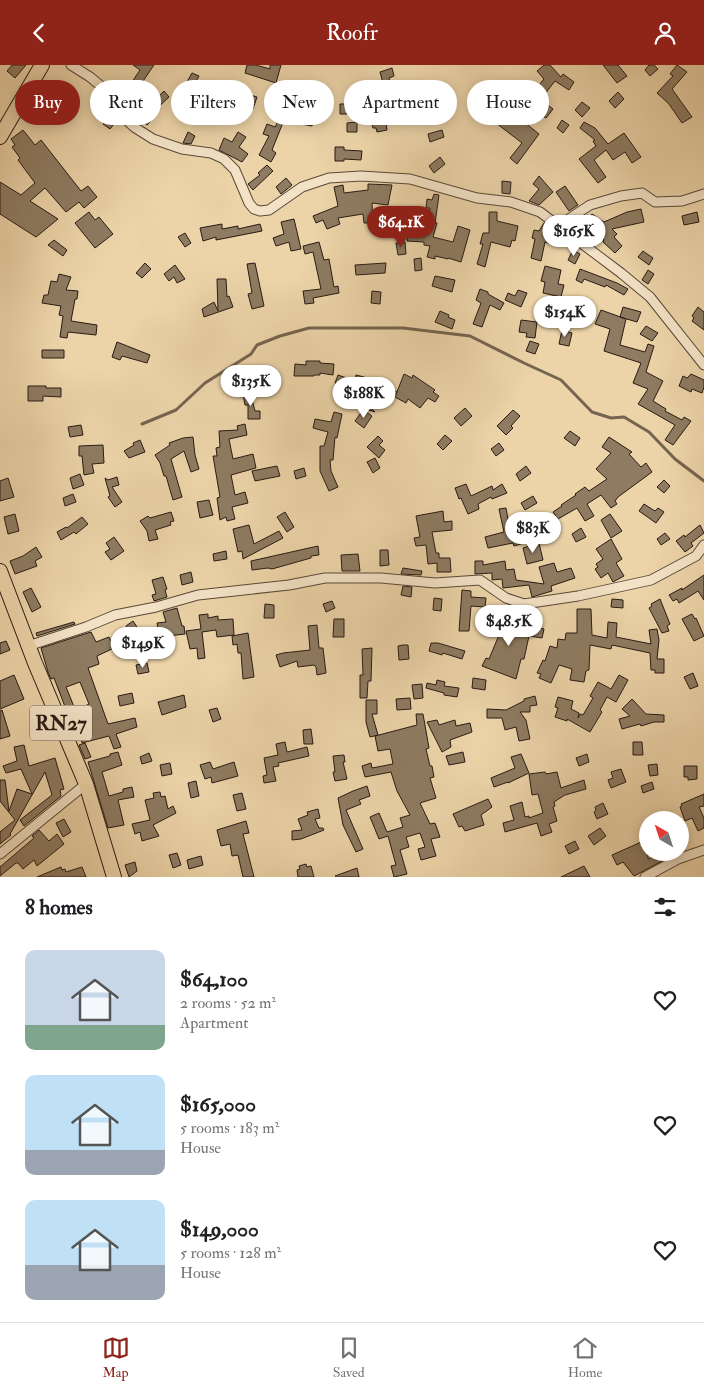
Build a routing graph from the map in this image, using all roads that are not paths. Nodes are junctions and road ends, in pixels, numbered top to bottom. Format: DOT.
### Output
graph roads {
  1 [pos="42,65"];
  2 [pos="72,65"];
  3 [pos="0,137"];
  4 [pos="704,194"];
  5 [pos="558,225"];
  6 [pos="704,365"];
  7 [pos="704,545"];
  8 [pos="0,571"];
  9 [pos="28,646"];
  10 [pos="86,784"];
  11 [pos="704,850"];
  12 [pos="0,854"];
  13 [pos="114,877"];
  14 [pos="645,877"];
  1 -- 3 [label="main road"];
  2 -- 5 [label="street"];
  4 -- 5 [label="street"];
  5 -- 6 [label="street"];
  7 -- 9 [label="street"];
  8 -- 9 [label="main road, RN27"];
  9 -- 10 [label="main road, RN27"];
  10 -- 12 [label="street"];
  10 -- 13 [label="main road, RN27"];
  11 -- 14 [label="street"];
}
